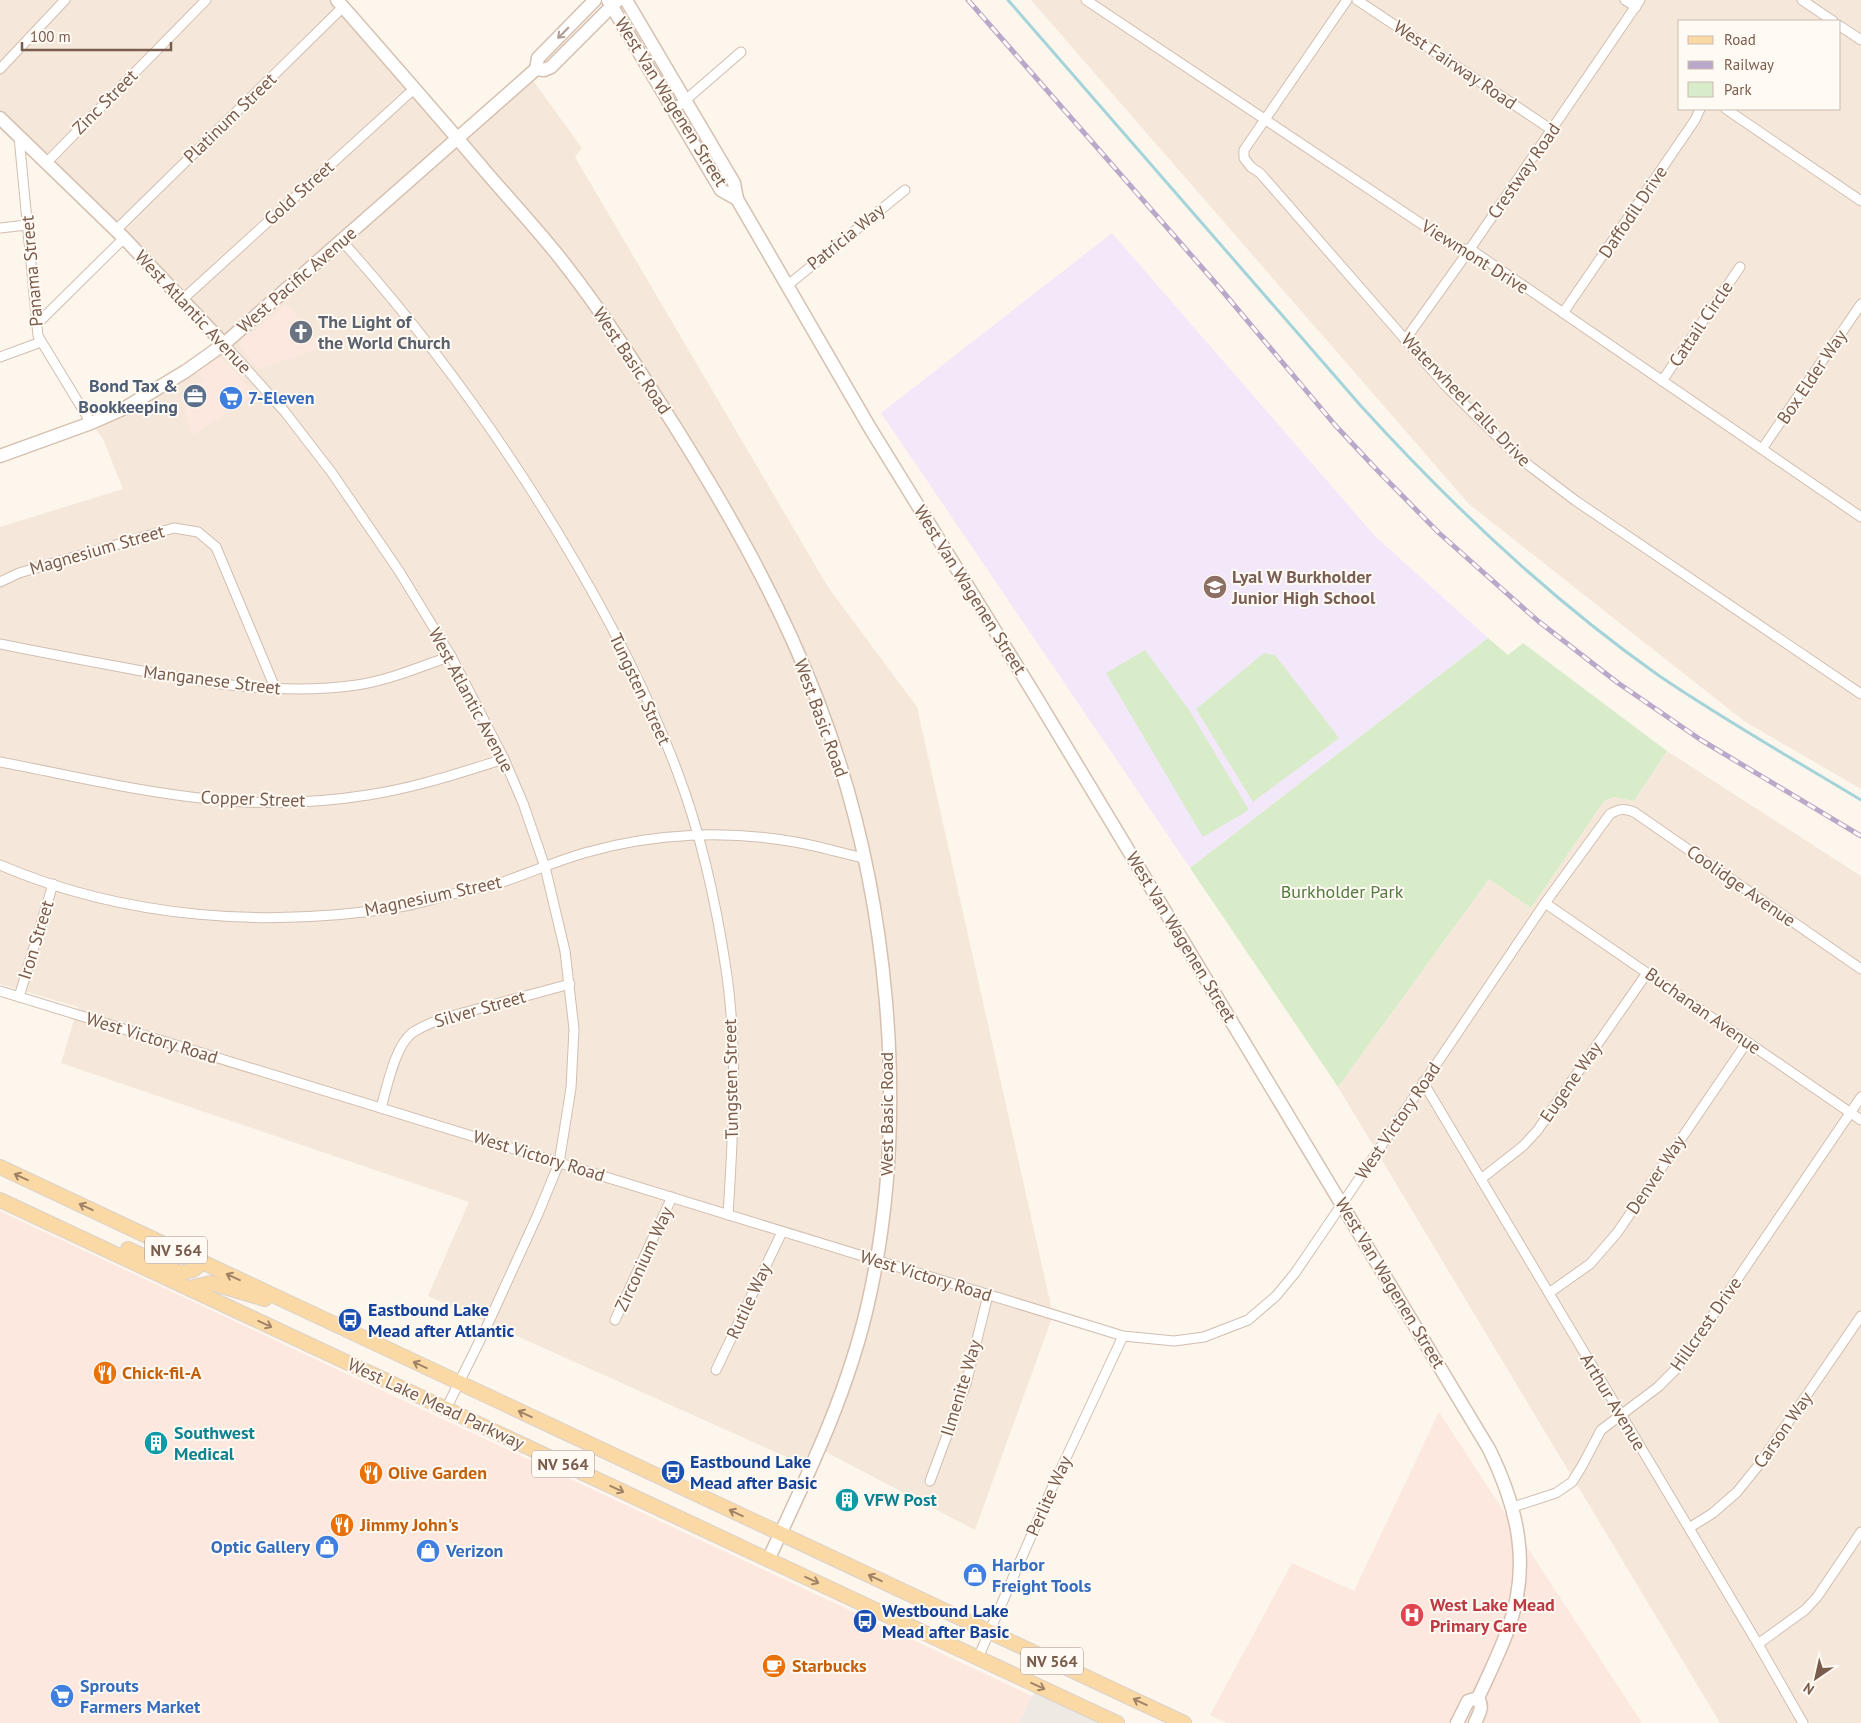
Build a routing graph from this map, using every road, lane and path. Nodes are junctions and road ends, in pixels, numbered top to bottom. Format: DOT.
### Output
graph roads {
  1 [pos="65,0"];
  2 [pos="206,0"];
  3 [pos="595,0"];
  4 [pos="626,0"];
  5 [pos="1086,0"];
  6 [pos="1347,0"];
  7 [pos="1357,0"];
  8 [pos="1625,0"];
  9 [pos="1802,0"];
  10 [pos="613,2"];
  11 [pos="340,4"];
  12 [pos="1638,4"];
  13 [pos="1832,20"];
  14 [pos="1841,27"];
  15 [pos="1861,40"];
  16 [pos="741,52"];
  17 [pos="0,69"];
  18 [pos="536,69"];
  19 [pos="415,88"];
  20 [pos="686,100"];
  21 [pos="674,110"];
  22 [pos="1700,110"];
  23 [pos="1727,110"];
  24 [pos="0,118"];
  25 [pos="1265,120"];
  26 [pos="1552,130"];
  27 [pos="19,135"];
  28 [pos="458,138"];
  29 [pos="47,162"];
  30 [pos="905,190"];
  31 [pos="737,199"];
  32 [pos="1861,201"];
  33 [pos="27,225"];
  34 [pos="0,228"];
  35 [pos="120,234"];
  36 [pos="342,241"];
  37 [pos="1470,249"];
  38 [pos="1740,267"];
  39 [pos="788,285"];
  40 [pos="183,299"];
  41 [pos="1861,304"];
  42 [pos="1563,313"];
  43 [pos="37,324"];
  44 [pos="1405,340"];
  45 [pos="41,342"];
  46 [pos="224,344"];
  47 [pos="0,357"];
  48 [pos="1662,381"];
  49 [pos="91,423"];
  50 [pos="1762,449"];
  51 [pos="0,456"];
  52 [pos="1861,516"];
  53 [pos="0,582"];
  54 [pos="0,644"];
  55 [pos="451,656"];
  56 [pos="276,690"];
  57 [pos="1861,694"];
  58 [pos="504,759"];
  59 [pos="0,762"];
  60 [pos="1619,809"];
  61 [pos="698,835"];
  62 [pos="864,858"];
  63 [pos="0,865"];
  64 [pos="545,867"];
  65 [pos="53,884"];
  66 [pos="1545,903"];
  67 [pos="1861,969"];
  68 [pos="1647,973"];
  69 [pos="570,984"];
  70 [pos="0,991"];
  71 [pos="18,997"];
  72 [pos="1747,1042"];
  73 [pos="1423,1082"];
  74 [pos="1861,1097"];
  75 [pos="381,1108"];
  76 [pos="1850,1113"];
  77 [pos="1861,1120"];
  78 [pos="559,1163"];
  79 [pos="0,1167"];
  80 [pos="1481,1179"];
  81 [pos="672,1197"];
  82 [pos="0,1200"];
  83 [pos="1342,1204"];
  84 [pos="728,1215"];
  85 [pos="782,1232"];
  86 [pos="100,1246"];
  87 [pos="876,1260"];
  88 [pos="203,1262"];
  89 [pos="189,1288"];
  90 [pos="1549,1293"];
  91 [pos="988,1295"];
  92 [pos="309,1312"];
  93 [pos="1861,1316"];
  94 [pos="615,1320"];
  95 [pos="1123,1336"];
  96 [pos="716,1370"];
  97 [pos="459,1383"];
  98 [pos="446,1409"];
  99 [pos="1621,1416"];
  100 [pos="930,1481"];
  101 [pos="1513,1507"];
  102 [pos="1689,1528"];
  103 [pos="1861,1532"];
  104 [pos="780,1534"];
  105 [pos="768,1560"];
  106 [pos="990,1632"];
  107 [pos="1758,1644"];
  108 [pos="978,1658"];
  109 [pos="1478,1698"];
  110 [pos="1117,1723"];
  111 [pos="1184,1723"];
  112 [pos="1457,1723"];
  113 [pos="1475,1723"];
  114 [pos="1803,1723"];
  1 -- 17 [label="street"];
  2 -- 29 [label="street, Zinc Street"];
  3 -- 18 [label="street, West Pacific Avenue, one-way"];
  4 -- 20 [label="street, West Van Wagenen Street"];
  5 -- 25 [label="street, Viewmont Drive"];
  6 -- 25 [label="street, Waterwheel Falls Drive"];
  7 -- 26 [label="street, West Fairway Road"];
  8 -- 12 [label="street"];
  9 -- 13 [label="street"];
  10 -- 18 [label="street, West Pacific Avenue"];
  10 -- 21 [label="street, West Van Wagenen Street"];
  11 -- 19 [label="street, West Basic Road"];
  11 -- 35 [label="street, Platinum Street"];
  12 -- 26 [label="street, Crestway Road"];
  14 -- 15 [label="street"];
  16 -- 20 [label="street"];
  18 -- 28 [label="street, West Pacific Avenue"];
  19 -- 28 [label="street, West Basic Road"];
  19 -- 40 [label="street, Gold Street"];
  20 -- 21 [label="street"];
  20 -- 31 [label="street, West Van Wagenen Street"];
  21 -- 31 [label="street, West Van Wagenen Street"];
  22 -- 42 [label="street, Daffodil Drive"];
  23 -- 32 [label="street"];
  24 -- 27 [label="street, West Atlantic Avenue"];
  25 -- 37 [label="street, Viewmont Drive"];
  25 -- 44 [label="street, Waterwheel Falls Drive"];
  26 -- 37 [label="street, Crestway Road"];
  27 -- 29 [label="street, West Atlantic Avenue"];
  27 -- 33 [label="street, Panama Street"];
  28 -- 36 [label="street, West Pacific Avenue"];
  28 -- 62 [label="street, West Basic Road"];
  29 -- 35 [label="street, West Atlantic Avenue"];
  30 -- 39 [label="street, Patricia Way"];
  31 -- 39 [label="street, West Van Wagenen Street"];
  33 -- 34 [label="street"];
  33 -- 43 [label="street, Panama Street"];
  35 -- 40 [label="street, West Atlantic Avenue"];
  35 -- 43 [label="street, Platinum Street"];
  36 -- 46 [label="street, West Pacific Avenue"];
  36 -- 61 [label="street, Tungsten Street"];
  37 -- 42 [label="street, Viewmont Drive"];
  37 -- 44 [label="street, Crestway Road"];
  38 -- 48 [label="street, Cattail Circle"];
  39 -- 83 [label="street, West Van Wagenen Street"];
  40 -- 46 [label="street, West Atlantic Avenue"];
  41 -- 50 [label="street, Box Elder Way"];
  42 -- 48 [label="street, Viewmont Drive"];
  43 -- 45 [label="street, Panama Street"];
  44 -- 57 [label="street, Waterwheel Falls Drive"];
  45 -- 47 [label="street"];
  45 -- 49 [label="street, Panama Street"];
  46 -- 49 [label="street, West Pacific Avenue"];
  46 -- 55 [label="street, West Atlantic Avenue"];
  48 -- 50 [label="street, Viewmont Drive"];
  49 -- 51 [label="street, West Pacific Avenue"];
  50 -- 52 [label="street, Viewmont Drive"];
  53 -- 56 [label="street, Magnesium Street"];
  54 -- 56 [label="street, Manganese Street"];
  55 -- 56 [label="street, Manganese Street"];
  55 -- 58 [label="street, West Atlantic Avenue"];
  58 -- 59 [label="street, Copper Street"];
  58 -- 64 [label="street, West Atlantic Avenue"];
  60 -- 66 [label="street, West Victory Road"];
  60 -- 67 [label="street, Coolidge Avenue"];
  61 -- 62 [label="street, Magnesium Street"];
  61 -- 64 [label="street, Magnesium Street"];
  61 -- 84 [label="street, Tungsten Street"];
  62 -- 87 [label="street, West Basic Road"];
  63 -- 65 [label="street, Magnesium Street"];
  64 -- 65 [label="street, Magnesium Street"];
  64 -- 69 [label="street, West Atlantic Avenue"];
  65 -- 71 [label="street, Iron Street"];
  66 -- 68 [label="street, Buchanan Avenue"];
  66 -- 73 [label="street, West Victory Road"];
  68 -- 72 [label="street, Buchanan Avenue"];
  68 -- 80 [label="street, Eugene Way"];
  69 -- 75 [label="street, Silver Street"];
  69 -- 78 [label="street, West Atlantic Avenue"];
  70 -- 71 [label="street, West Victory Road"];
  71 -- 75 [label="street, West Victory Road"];
  72 -- 76 [label="street, Buchanan Avenue"];
  72 -- 90 [label="street, Denver Way"];
  73 -- 80 [label="street, Arthur Avenue"];
  73 -- 83 [label="street, West Victory Road"];
  74 -- 76 [label="street, Hillcrest Drive"];
  75 -- 78 [label="street, West Victory Road"];
  76 -- 77 [label="street, Buchanan Avenue"];
  76 -- 99 [label="street, Hillcrest Drive"];
  78 -- 81 [label="street, West Victory Road"];
  78 -- 97 [label="street, West Atlantic Avenue"];
  88 -- 79 [label="main road, West Lake Mead Parkway / NV 564, one-way"];
  80 -- 90 [label="street, Arthur Avenue"];
  81 -- 84 [label="street, West Victory Road"];
  81 -- 94 [label="street, Zirconium Way"];
  82 -- 86 [label="main road, West Lake Mead Parkway / NV 564"];
  83 -- 95 [label="street, West Victory Road"];
  83 -- 101 [label="street, West Van Wagenen Street"];
  84 -- 85 [label="street, West Victory Road"];
  85 -- 87 [label="street, West Victory Road"];
  85 -- 96 [label="street, Rutile Way"];
  86 -- 88 [label="main road"];
  86 -- 89 [label="main road, West Lake Mead Parkway / NV 564"];
  87 -- 91 [label="street, West Victory Road"];
  87 -- 104 [label="street, West Basic Road"];
  92 -- 88 [label="main road, West Lake Mead Parkway / NV 564, one-way"];
  89 -- 92 [label="main road"];
  89 -- 98 [label="main road, West Lake Mead Parkway / NV 564, one-way"];
  90 -- 99 [label="street, Arthur Avenue"];
  91 -- 95 [label="street, West Victory Road"];
  91 -- 100 [label="street, Ilmenite Way"];
  97 -- 92 [label="main road, West Lake Mead Parkway / NV 564, one-way"];
  93 -- 102 [label="street, Carson Way"];
  95 -- 106 [label="street, Perlite Way"];
  97 -- 98 [label="street, West Atlantic Avenue"];
  104 -- 97 [label="main road, West Lake Mead Parkway / NV 564, one-way"];
  98 -- 105 [label="main road, West Lake Mead Parkway / NV 564, one-way"];
  99 -- 101 [label="street, Hillcrest Drive"];
  99 -- 102 [label="street, Arthur Avenue"];
  101 -- 109 [label="street, West Van Wagenen Street"];
  102 -- 107 [label="street, Arthur Avenue"];
  103 -- 107 [label="street"];
  104 -- 105 [label="street, West Basic Road"];
  106 -- 104 [label="main road, West Lake Mead Parkway / NV 564, one-way"];
  105 -- 108 [label="main road, West Lake Mead Parkway / NV 564, one-way"];
  106 -- 108 [label="street, Perlite Way"];
  111 -- 106 [label="main road, West Lake Mead Parkway / NV 564, one-way"];
  107 -- 114 [label="street, Arthur Avenue"];
  108 -- 110 [label="main road, West Lake Mead Parkway / NV 564, one-way"];
  109 -- 112 [label="street, West Van Wagenen Street"];
  109 -- 113 [label="street, West Van Wagenen Street"];
}
